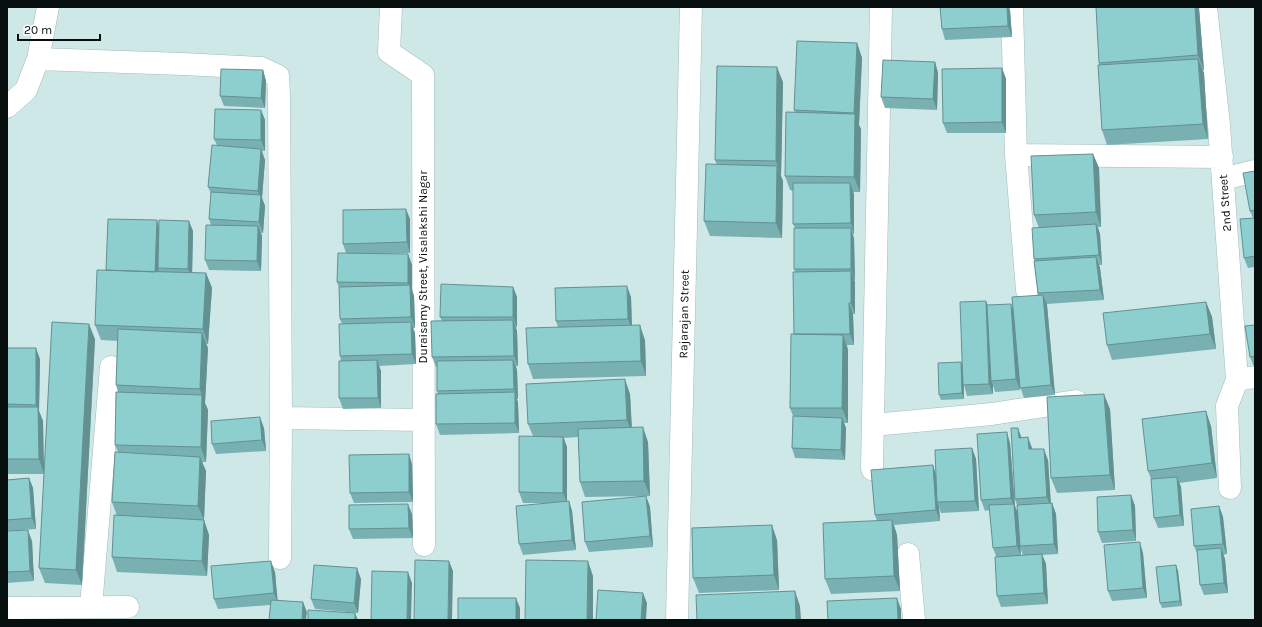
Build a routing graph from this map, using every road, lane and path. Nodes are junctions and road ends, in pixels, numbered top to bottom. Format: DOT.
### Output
graph roads {
  1 [pos="48,7"];
  2 [pos="391,7"];
  3 [pos="690,7"];
  4 [pos="881,7"];
  5 [pos="1012,7"];
  6 [pos="1206,7"];
  7 [pos="38,59"];
  8 [pos="7,107"];
  9 [pos="1016,155"];
  10 [pos="1222,157"];
  11 [pos="1255,172"];
  12 [pos="1223,179"];
  13 [pos="1027,290"];
  14 [pos="111,367"];
  15 [pos="1246,379"];
  16 [pos="1087,399"];
  17 [pos="281,418"];
  18 [pos="424,420"];
  19 [pos="873,425"];
  20 [pos="872,469"];
  21 [pos="1230,488"];
  22 [pos="424,545"];
  23 [pos="908,554"];
  24 [pos="280,558"];
  25 [pos="91,607"];
  26 [pos="128,607"];
  27 [pos="7,608"];
  28 [pos="677,620"];
  29 [pos="914,620"];
  1 -- 7 [label="street"];
  2 -- 18 [label="street, Duraisamy Street, Visalakshi Nagar"];
  3 -- 28 [label="street, Rajarajan Street"];
  4 -- 19 [label="street"];
  5 -- 9 [label="street"];
  6 -- 10 [label="street, 2nd Street"];
  7 -- 8 [label="street"];
  7 -- 17 [label="street"];
  9 -- 10 [label="street"];
  9 -- 13 [label="street"];
  10 -- 12 [label="street, 2nd Street"];
  11 -- 12 [label="street"];
  12 -- 15 [label="street, 2nd Street"];
  14 -- 25 [label="street"];
  15 -- 21 [label="street"];
  16 -- 19 [label="street"];
  17 -- 18 [label="street"];
  17 -- 24 [label="street"];
  18 -- 22 [label="street, Duraisamy Street, Visalakshi Nagar"];
  19 -- 20 [label="street"];
  23 -- 29 [label="street"];
  25 -- 26 [label="street"];
  25 -- 27 [label="street"];
}
